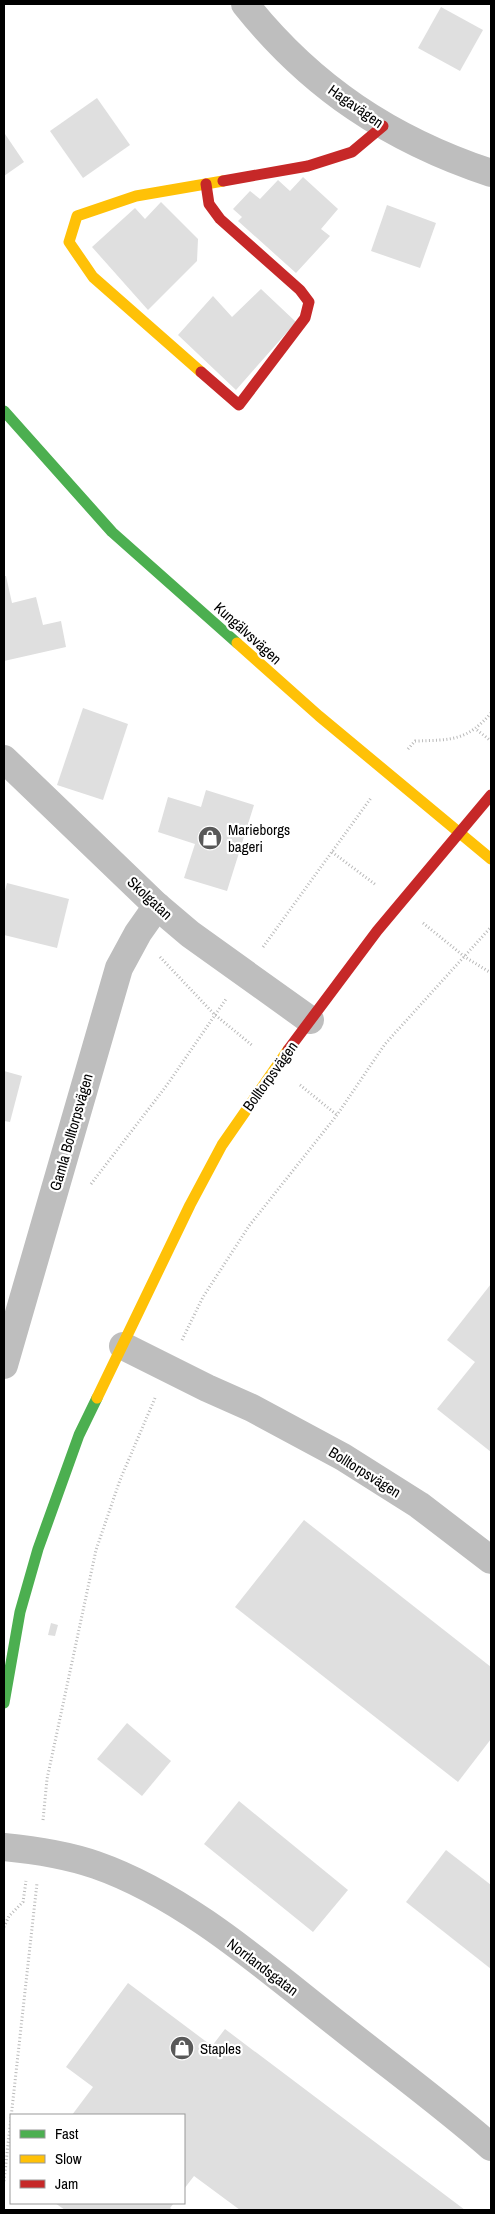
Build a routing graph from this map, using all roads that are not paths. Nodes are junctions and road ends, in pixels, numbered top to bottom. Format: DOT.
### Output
graph roads {
  1 [pos="245,4"];
  2 [pos="383,126"];
  3 [pos="491,173"];
  4 [pos="206,184"];
  5 [pos="4,411"];
  6 [pos="4,759"];
  7 [pos="491,795"];
  8 [pos="460,834"];
  9 [pos="491,858"];
  10 [pos="156,906"];
  11 [pos="310,1020"];
  12 [pos="124,1346"];
  13 [pos="6,1352"];
  14 [pos="491,1560"];
  15 [pos="4,1703"];
  16 [pos="4,1847"];
  17 [pos="491,2147"];
  1 -- 2 [label="street, Hagavägen"];
  2 -- 3 [label="street, Hagavägen"];
  2 -- 4 [label="street"];
  4 -- 4 [label="street"];
  5 -- 8 [label="street, Kungälvsvägen"];
  6 -- 10 [label="street, Skolgatan"];
  7 -- 8 [label="street, Bolltorpsvägen"];
  8 -- 9 [label="street, Kungälvsvägen"];
  8 -- 11 [label="street, Bolltorpsvägen"];
  10 -- 11 [label="street, Skolgatan"];
  10 -- 13 [label="street, Gamla Bolltorpsvägen"];
  11 -- 12 [label="street, Bolltorpsvägen"];
  12 -- 14 [label="street, Bolltorpsvägen"];
  12 -- 15 [label="street, Bolltorpsvägen"];
  16 -- 17 [label="street, Norrlandsgatan"];
}
